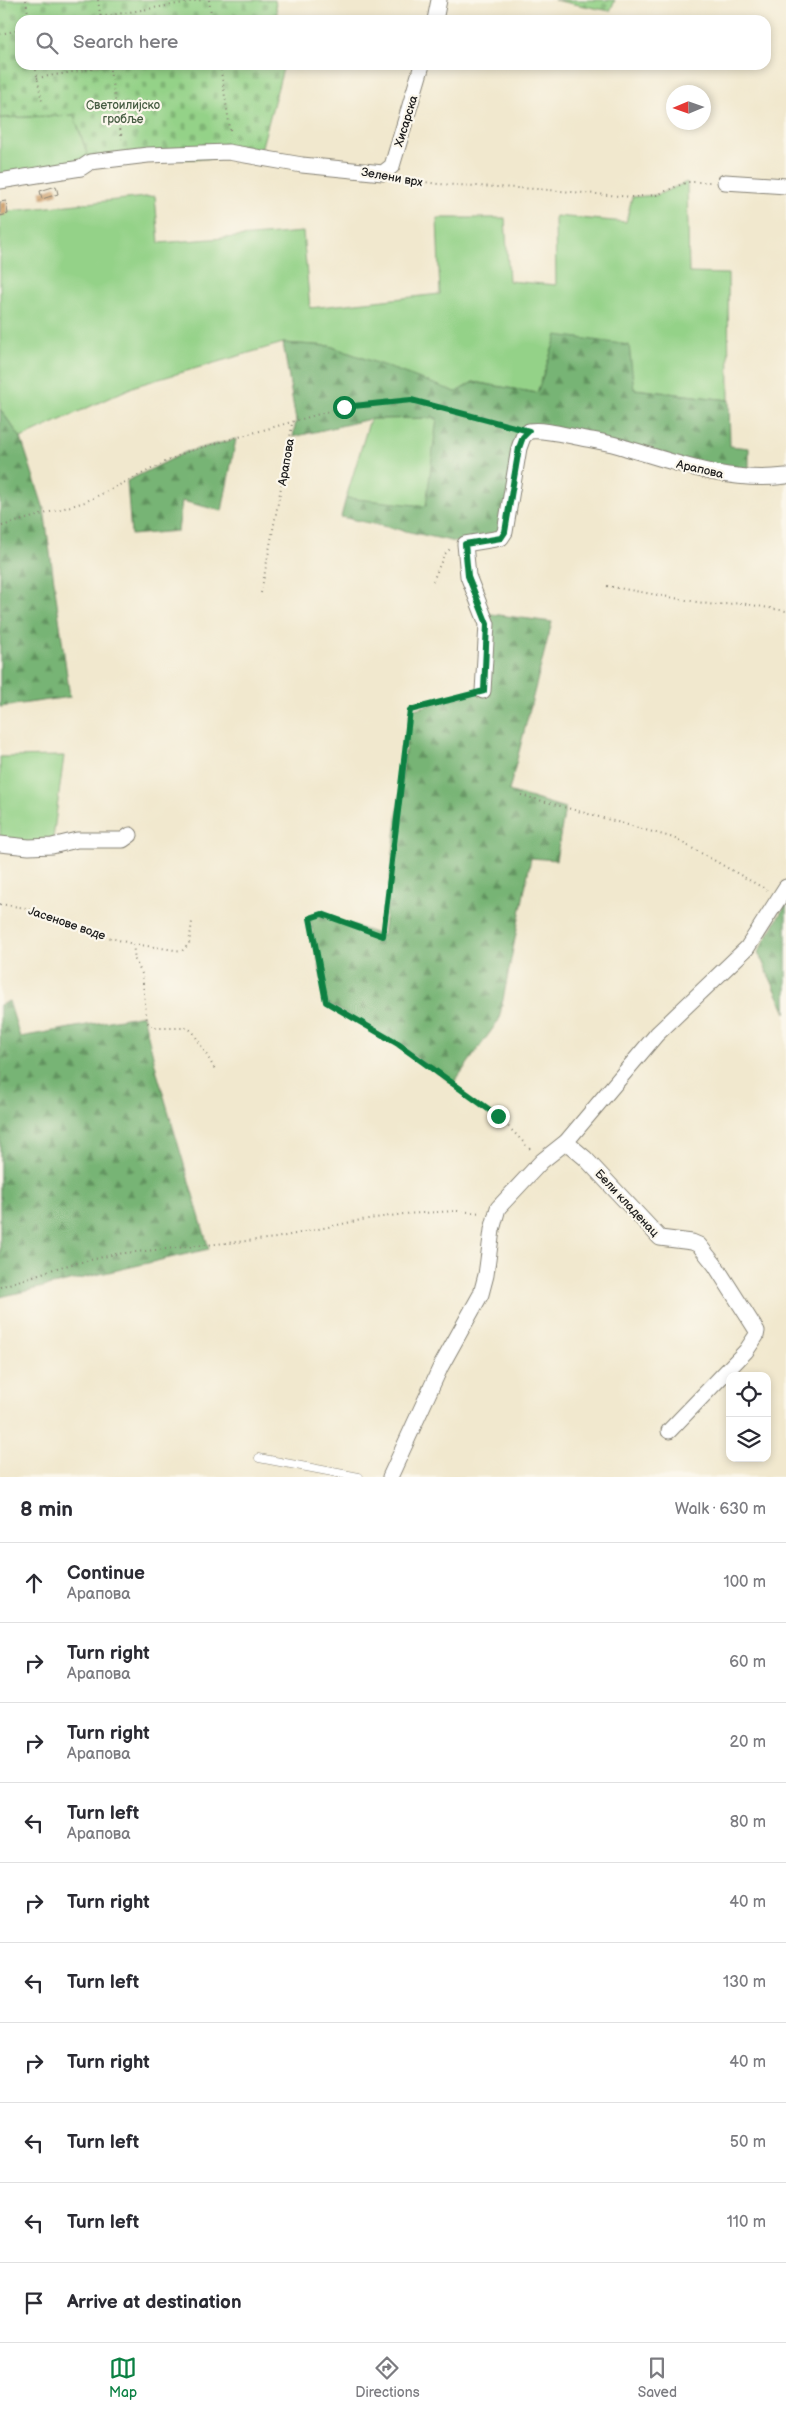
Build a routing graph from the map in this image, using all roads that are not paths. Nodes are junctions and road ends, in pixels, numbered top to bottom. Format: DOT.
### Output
graph roads {
  1 [pos="439,0"];
  2 [pos="436,15"];
  3 [pos="421,70"];
  4 [pos="383,173"];
  5 [pos="0,181"];
  6 [pos="725,182"];
  7 [pos="786,186"];
  8 [pos="786,476"];
  9 [pos="484,691"];
  10 [pos="130,835"];
  11 [pos="0,844"];
  12 [pos="783,892"];
  13 [pos="566,1142"];
  14 [pos="669,1431"];
  15 [pos="259,1458"];
  16 [pos="359,1477"];
  17 [pos="390,1477"];
  1 -- 2 [label="street"];
  3 -- 4 [label="street, Хисарска"];
  4 -- 5 [label="street, Зелени врх"];
  6 -- 7 [label="street"];
  8 -- 9 [label="street, Арапова"];
  10 -- 11 [label="street"];
  12 -- 13 [label="street"];
  13 -- 14 [label="street, Бели кладенац"];
  13 -- 17 [label="street"];
  15 -- 16 [label="lane"];
}
